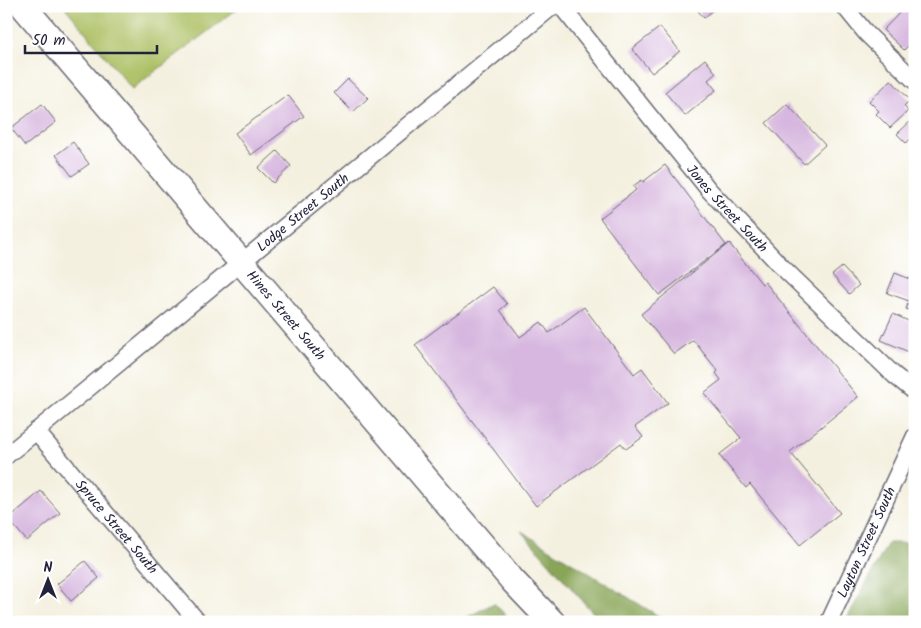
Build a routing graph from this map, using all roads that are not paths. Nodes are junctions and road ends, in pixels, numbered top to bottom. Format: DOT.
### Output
graph roads {
  1 [pos="23,6"];
  2 [pos="552,6"];
  3 [pos="561,6"];
  4 [pos="844,6"];
  5 [pos="915,81"];
  6 [pos="240,263"];
  7 [pos="915,392"];
  8 [pos="36,431"];
  9 [pos="915,436"];
  10 [pos="6,456"];
  11 [pos="198,622"];
  12 [pos="552,622"];
  13 [pos="829,622"];
  1 -- 6 [label="main road, Hines Street South"];
  2 -- 6 [label="street, Lodge Street South"];
  3 -- 7 [label="street, Jones Street South"];
  4 -- 5 [label="street"];
  6 -- 8 [label="street, Lodge Street South"];
  6 -- 12 [label="main road, Hines Street South"];
  8 -- 10 [label="street, Lodge Street South"];
  8 -- 11 [label="street, Spruce Street South"];
  9 -- 13 [label="street, Layton Street South"];
}
